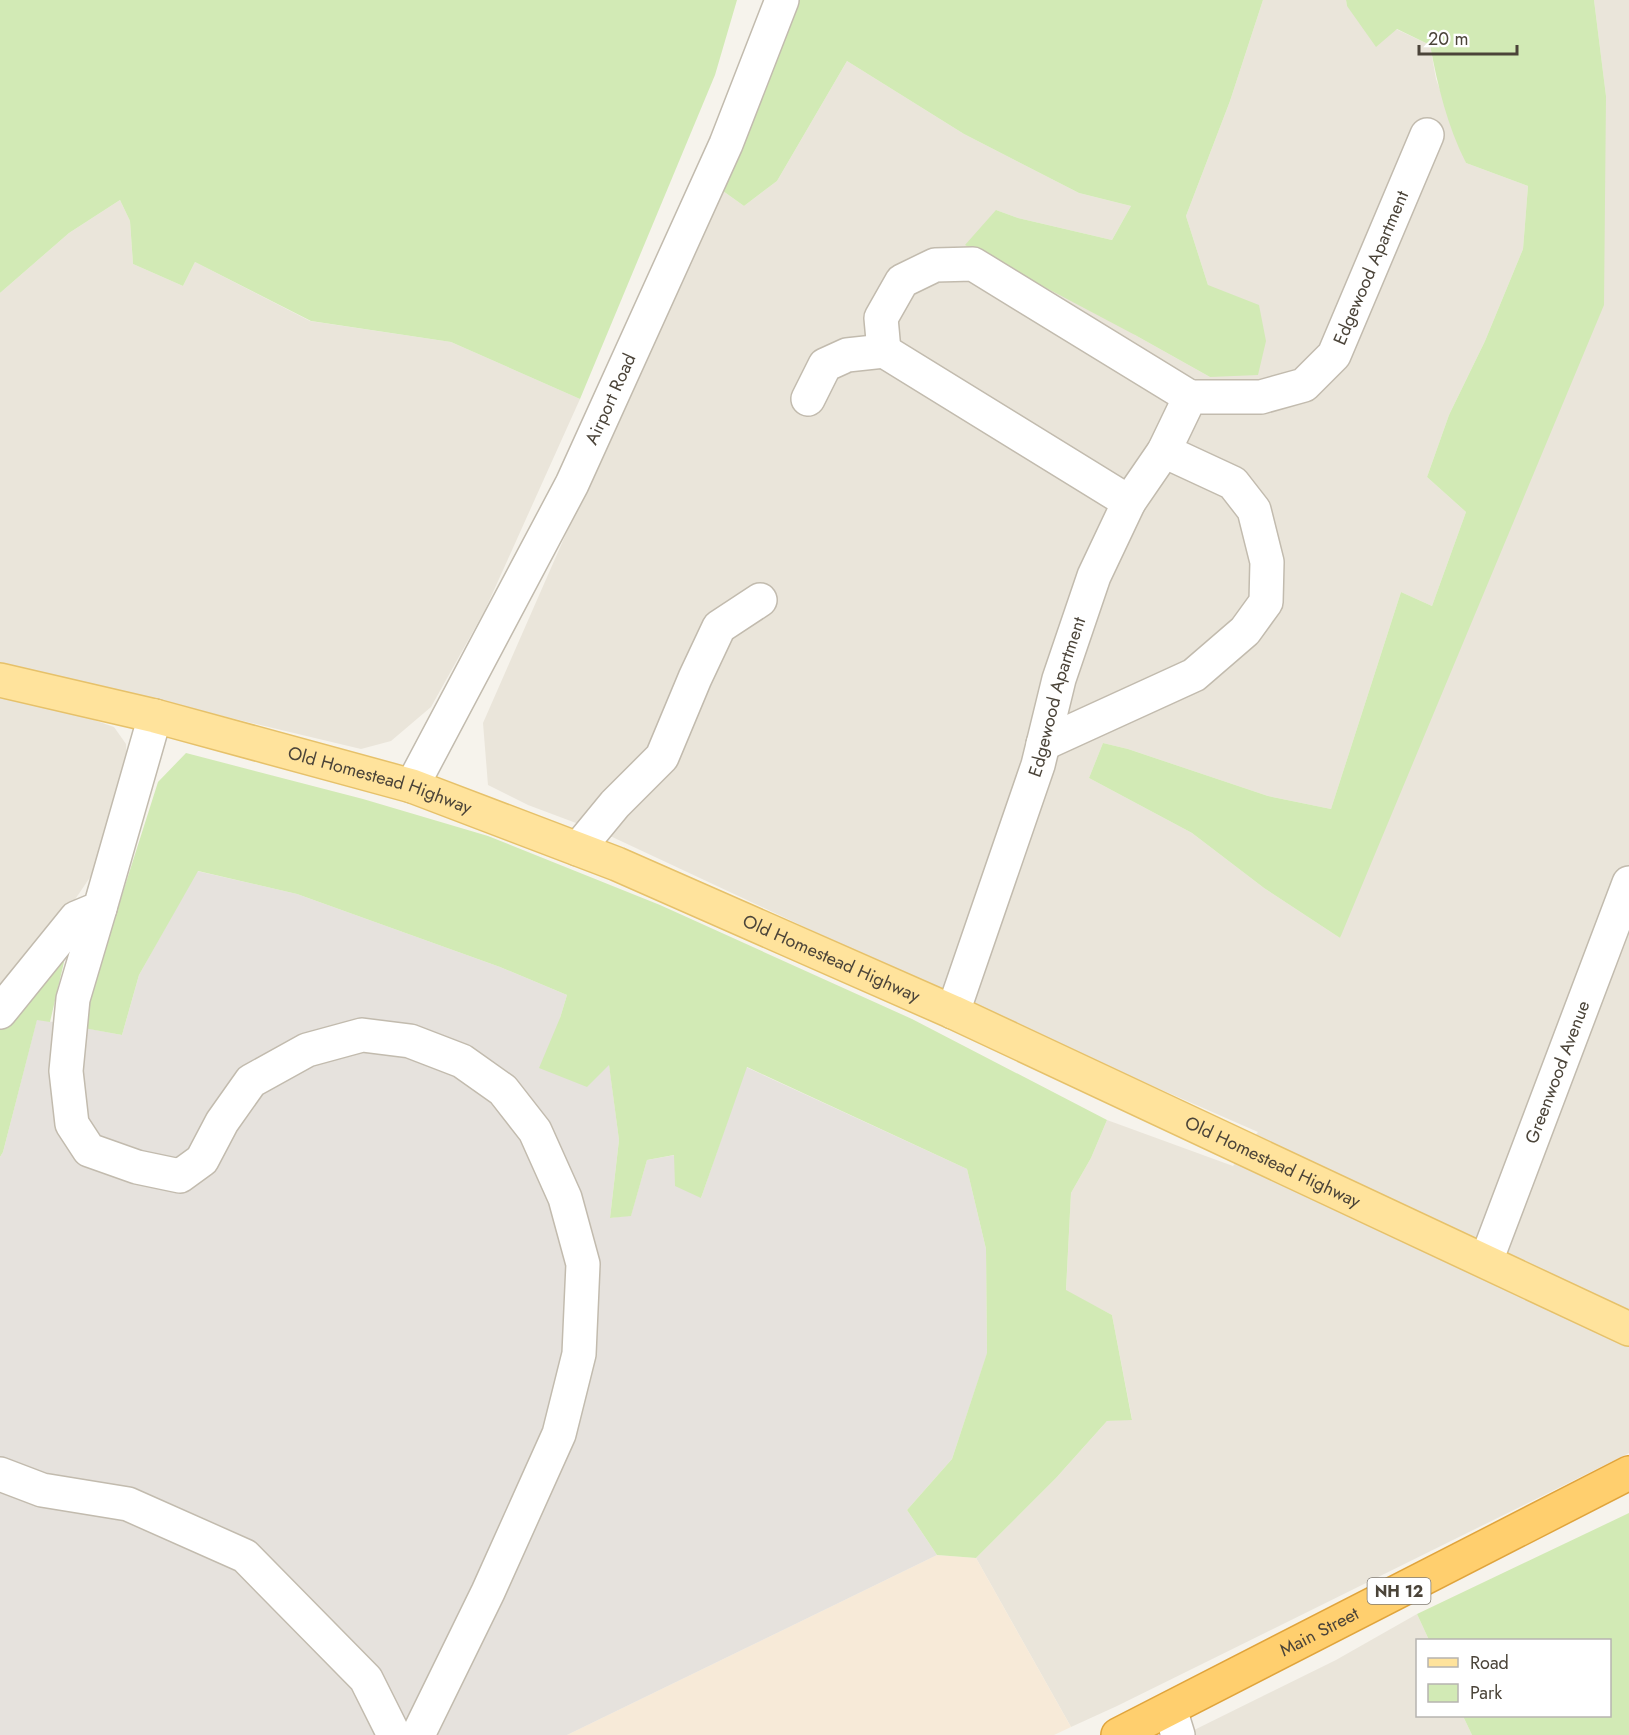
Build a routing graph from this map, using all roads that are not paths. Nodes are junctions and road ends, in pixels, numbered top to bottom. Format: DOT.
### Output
graph roads {
  1 [pos="782,0"];
  2 [pos="1427,135"];
  3 [pos="884,351"];
  4 [pos="1190,397"];
  5 [pos="808,399"];
  6 [pos="1164,451"];
  7 [pos="1129,502"];
  8 [pos="760,600"];
  9 [pos="0,680"];
  10 [pos="155,717"];
  11 [pos="1043,744"];
  12 [pos="412,786"];
  13 [pos="578,849"];
  14 [pos="1629,883"];
  15 [pos="100,908"];
  16 [pos="0,1012"];
  17 [pos="953,1012"];
  18 [pos="1486,1261"];
  19 [pos="1629,1329"];
  20 [pos="1629,1473"];
  21 [pos="0,1474"];
  22 [pos="1174,1722"];
  23 [pos="394,1735"];
  24 [pos="418,1735"];
  25 [pos="1118,1735"];
  1 -- 12 [label="street, Airport Road"];
  2 -- 4 [label="street, Edgewood Apartment"];
  3 -- 4 [label="street"];
  3 -- 5 [label="street"];
  3 -- 7 [label="street"];
  4 -- 6 [label="street, Edgewood Apartment"];
  6 -- 7 [label="street, Edgewood Apartment"];
  6 -- 11 [label="street"];
  7 -- 11 [label="street, Edgewood Apartment"];
  8 -- 13 [label="street"];
  9 -- 10 [label="main road, Old Homestead Highway"];
  10 -- 12 [label="main road, Old Homestead Highway"];
  10 -- 15 [label="street"];
  11 -- 17 [label="street, Edgewood Apartment"];
  12 -- 13 [label="main road, Old Homestead Highway"];
  13 -- 17 [label="main road, Old Homestead Highway"];
  14 -- 18 [label="street, Greenwood Avenue"];
  15 -- 16 [label="street"];
  15 -- 24 [label="street"];
  17 -- 18 [label="main road, Old Homestead Highway"];
  18 -- 19 [label="main road, Old Homestead Highway"];
  20 -- 22 [label="highway, Main Street / NH 12"];
  21 -- 23 [label="street"];
  22 -- 25 [label="highway, NH 12"];
}
